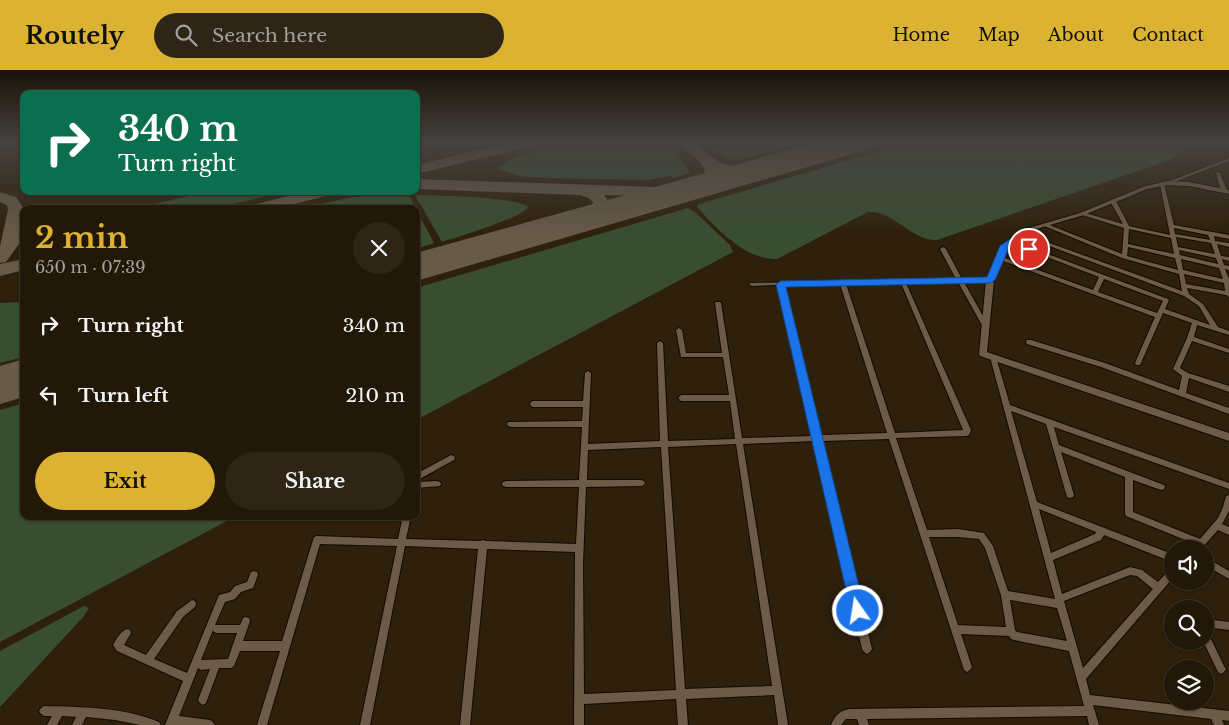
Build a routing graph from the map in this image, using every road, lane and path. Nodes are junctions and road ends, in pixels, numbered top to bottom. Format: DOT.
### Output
graph roads {
  1 [pos="1192,173"];
  2 [pos="1218,173"];
  3 [pos="1164,183"];
  4 [pos="1226,191"];
  5 [pos="1114,201"];
  6 [pos="1082,214"];
  7 [pos="1045,225"];
  8 [pos="1171,226"];
  9 [pos="1127,227"];
  10 [pos="1210,233"];
  11 [pos="1020,234"];
  12 [pos="1173,236"];
  13 [pos="1229,237"];
  14 [pos="1010,242"];
  15 [pos="1214,242"];
  16 [pos="1125,245"];
  17 [pos="1229,245"];
  18 [pos="1176,248"];
  19 [pos="942,249"];
  20 [pos="1218,256"];
  21 [pos="1124,257"];
  22 [pos="1000,258"];
  23 [pos="1179,258"];
  24 [pos="1229,259"];
  25 [pos="1221,267"];
  26 [pos="1229,268"];
  27 [pos="1181,272"];
  28 [pos="1102,276"];
  29 [pos="990,280"];
  30 [pos="960,281"];
  31 [pos="842,282"];
  32 [pos="903,282"];
  33 [pos="1228,282"];
  34 [pos="752,284"];
  35 [pos="781,284"];
  36 [pos="1184,285"];
  37 [pos="1095,292"];
  38 [pos="1229,294"];
  39 [pos="1186,295"];
  40 [pos="718,302"];
  41 [pos="1161,313"];
  42 [pos="1194,322"];
  43 [pos="986,327"];
  44 [pos="1216,329"];
  45 [pos="680,330"];
  46 [pos="1229,333"];
  47 [pos="1190,338"];
  48 [pos="1029,342"];
  49 [pos="660,343"];
  50 [pos="1229,351"];
  51 [pos="726,355"];
  52 [pos="993,357"];
  53 [pos="1138,363"];
  54 [pos="588,373"];
  55 [pos="1186,375"];
  56 [pos="1229,389"];
  57 [pos="1182,394"];
  58 [pos="680,398"];
  59 [pos="732,398"];
  60 [pos="533,404"];
  61 [pos="586,404"];
  62 [pos="1007,407"];
  63 [pos="1229,411"];
  64 [pos="1049,422"];
  65 [pos="511,424"];
  66 [pos="585,424"];
  67 [pos="891,435"];
  68 [pos="1229,437"];
  69 [pos="816,439"];
  70 [pos="738,441"];
  71 [pos="664,444"];
  72 [pos="1056,446"];
  73 [pos="584,447"];
  74 [pos="451,458"];
  75 [pos="1129,475"];
  76 [pos="420,476"];
  77 [pos="641,483"];
  78 [pos="437,484"];
  79 [pos="506,484"];
  80 [pos="420,485"];
  81 [pos="583,485"];
  82 [pos="1229,486"];
  83 [pos="1161,488"];
  84 [pos="1070,495"];
  85 [pos="1229,498"];
  86 [pos="1034,504"];
  87 [pos="406,520"];
  88 [pos="1217,526"];
  89 [pos="1102,530"];
  90 [pos="1229,531"];
  91 [pos="924,534"];
  92 [pos="1185,540"];
  93 [pos="1204,540"];
  94 [pos="400,541"];
  95 [pos="483,544"];
  96 [pos="580,548"];
  97 [pos="1164,555"];
  98 [pos="1048,558"];
  99 [pos="1214,566"];
  100 [pos="1229,574"];
  101 [pos="254,575"];
  102 [pos="1164,582"];
  103 [pos="1159,588"];
  104 [pos="1005,595"];
  105 [pos="1060,602"];
  106 [pos="192,604"];
  107 [pos="1214,624"];
  108 [pos="1229,626"];
  109 [pos="217,629"];
  110 [pos="955,629"];
  111 [pos="1011,632"];
  112 [pos="127,633"];
  113 [pos="238,646"];
  114 [pos="286,646"];
  115 [pos="1073,647"];
  116 [pos="867,649"];
  117 [pos="1212,650"];
  118 [pos="148,660"];
  119 [pos="201,665"];
  120 [pos="216,665"];
  121 [pos="967,667"];
  122 [pos="1221,668"];
  123 [pos="1081,678"];
  124 [pos="190,679"];
  125 [pos="778,690"];
  126 [pos="681,694"];
  127 [pos="579,699"];
  128 [pos="1087,699"];
  129 [pos="203,700"];
  130 [pos="44,711"];
  131 [pos="1090,711"];
  132 [pos="59,712"];
  133 [pos="84,712"];
  134 [pos="861,714"];
  135 [pos="1214,714"];
  136 [pos="1229,716"];
  137 [pos="171,722"];
  138 [pos="52,725"];
  139 [pos="77,725"];
  140 [pos="156,725"];
  141 [pos="210,725"];
  142 [pos="262,725"];
  143 [pos="365,725"];
  144 [pos="465,725"];
  145 [pos="579,725"];
  146 [pos="683,725"];
  147 [pos="783,725"];
  148 [pos="836,725"];
  149 [pos="864,725"];
  150 [pos="1094,725"];
  151 [pos="1219,725"];
  1 -- 3 [label="street"];
  2 -- 4 [label="street"];
  3 -- 4 [label="street"];
  3 -- 5 [label="street"];
  3 -- 8 [label="street"];
  5 -- 6 [label="street"];
  5 -- 9 [label="street"];
  6 -- 7 [label="street"];
  6 -- 9 [label="street"];
  7 -- 11 [label="street"];
  7 -- 21 [label="street"];
  8 -- 10 [label="street"];
  8 -- 12 [label="street"];
  9 -- 12 [label="street"];
  9 -- 16 [label="street"];
  10 -- 13 [label="street"];
  10 -- 15 [label="street"];
  11 -- 14 [label="street"];
  11 -- 39 [label="street"];
  12 -- 15 [label="street"];
  12 -- 18 [label="street"];
  14 -- 22 [label="street"];
  14 -- 28 [label="street"];
  15 -- 17 [label="street"];
  15 -- 20 [label="street"];
  16 -- 21 [label="street"];
  16 -- 23 [label="street"];
  18 -- 20 [label="street"];
  18 -- 23 [label="street"];
  19 -- 30 [label="street"];
  20 -- 24 [label="street"];
  20 -- 25 [label="street"];
  21 -- 27 [label="street"];
  22 -- 29 [label="street"];
  22 -- 37 [label="street"];
  23 -- 25 [label="street"];
  23 -- 27 [label="street"];
  25 -- 26 [label="street"];
  25 -- 33 [label="street"];
  27 -- 33 [label="street"];
  27 -- 36 [label="street"];
  28 -- 37 [label="street"];
  28 -- 41 [label="street"];
  29 -- 30 [label="street"];
  29 -- 43 [label="street"];
  30 -- 32 [label="street"];
  30 -- 43 [label="street"];
  31 -- 32 [label="street"];
  31 -- 35 [label="street"];
  31 -- 67 [label="street"];
  32 -- 67 [label="street"];
  33 -- 38 [label="street"];
  34 -- 35 [label="street"];
  35 -- 69 [label="street"];
  36 -- 38 [label="street"];
  36 -- 39 [label="street"];
  37 -- 41 [label="street"];
  39 -- 44 [label="street"];
  40 -- 51 [label="street"];
  41 -- 42 [label="street"];
  41 -- 53 [label="street"];
  42 -- 44 [label="street"];
  42 -- 47 [label="street"];
  43 -- 52 [label="street"];
  44 -- 46 [label="street"];
  45 -- 51 [label="street"];
  47 -- 50 [label="street"];
  47 -- 55 [label="street"];
  48 -- 57 [label="street"];
  49 -- 71 [label="street"];
  51 -- 59 [label="street"];
  52 -- 62 [label="street"];
  52 -- 68 [label="street"];
  54 -- 61 [label="street"];
  55 -- 56 [label="street"];
  55 -- 57 [label="street"];
  57 -- 63 [label="street"];
  58 -- 59 [label="street"];
  59 -- 70 [label="street"];
  60 -- 61 [label="street"];
  61 -- 66 [label="street"];
  62 -- 64 [label="street"];
  62 -- 86 [label="street"];
  64 -- 72 [label="street"];
  64 -- 82 [label="street"];
  65 -- 66 [label="street"];
  66 -- 73 [label="street"];
  67 -- 69 [label="street"];
  67 -- 91 [label="street"];
  69 -- 70 [label="street"];
  69 -- 116 [label="street"];
  70 -- 71 [label="street"];
  70 -- 125 [label="street"];
  71 -- 73 [label="street"];
  71 -- 126 [label="street"];
  72 -- 75 [label="street"];
  72 -- 84 [label="street"];
  73 -- 81 [label="street"];
  74 -- 76 [label="street"];
  75 -- 83 [label="street"];
  75 -- 92 [label="street"];
  77 -- 81 [label="street"];
  78 -- 80 [label="street"];
  79 -- 81 [label="street"];
  81 -- 96 [label="street"];
  85 -- 88 [label="street"];
  86 -- 89 [label="street"];
  86 -- 98 [label="street"];
  87 -- 94 [label="street"];
  88 -- 90 [label="street"];
  88 -- 93 [label="street"];
  89 -- 97 [label="street"];
  89 -- 98 [label="street"];
  91 -- 104 [label="street"];
  91 -- 110 [label="street"];
  94 -- 95 [label="street"];
  94 -- 114 [label="street"];
  94 -- 143 [label="street"];
  95 -- 96 [label="street"];
  95 -- 144 [label="street"];
  96 -- 127 [label="street"];
  98 -- 105 [label="street"];
  99 -- 100 [label="street"];
  101 -- 124 [label="street"];
  102 -- 103 [label="street"];
  103 -- 105 [label="street"];
  103 -- 123 [label="street"];
  104 -- 105 [label="street"];
  104 -- 111 [label="street"];
  105 -- 115 [label="street"];
  106 -- 118 [label="street"];
  107 -- 108 [label="street"];
  109 -- 113 [label="street"];
  110 -- 111 [label="street"];
  110 -- 121 [label="street"];
  111 -- 115 [label="street"];
  112 -- 118 [label="street"];
  113 -- 114 [label="street"];
  113 -- 120 [label="street"];
  114 -- 142 [label="street"];
  115 -- 123 [label="street"];
  117 -- 122 [label="street"];
  118 -- 124 [label="street"];
  119 -- 120 [label="street"];
  120 -- 129 [label="street"];
  123 -- 128 [label="street"];
  124 -- 137 [label="street"];
  125 -- 126 [label="street"];
  125 -- 147 [label="street"];
  126 -- 127 [label="street"];
  126 -- 146 [label="street"];
  127 -- 145 [label="street"];
  128 -- 131 [label="street"];
  128 -- 135 [label="street"];
  130 -- 132 [label="street"];
  131 -- 134 [label="street"];
  131 -- 150 [label="street"];
  132 -- 133 [label="street"];
  132 -- 138 [label="street"];
  133 -- 139 [label="street"];
  133 -- 140 [label="street"];
  134 -- 148 [label="street"];
  134 -- 149 [label="street"];
  135 -- 136 [label="street"];
  135 -- 151 [label="street"];
  137 -- 141 [label="street"];
}
